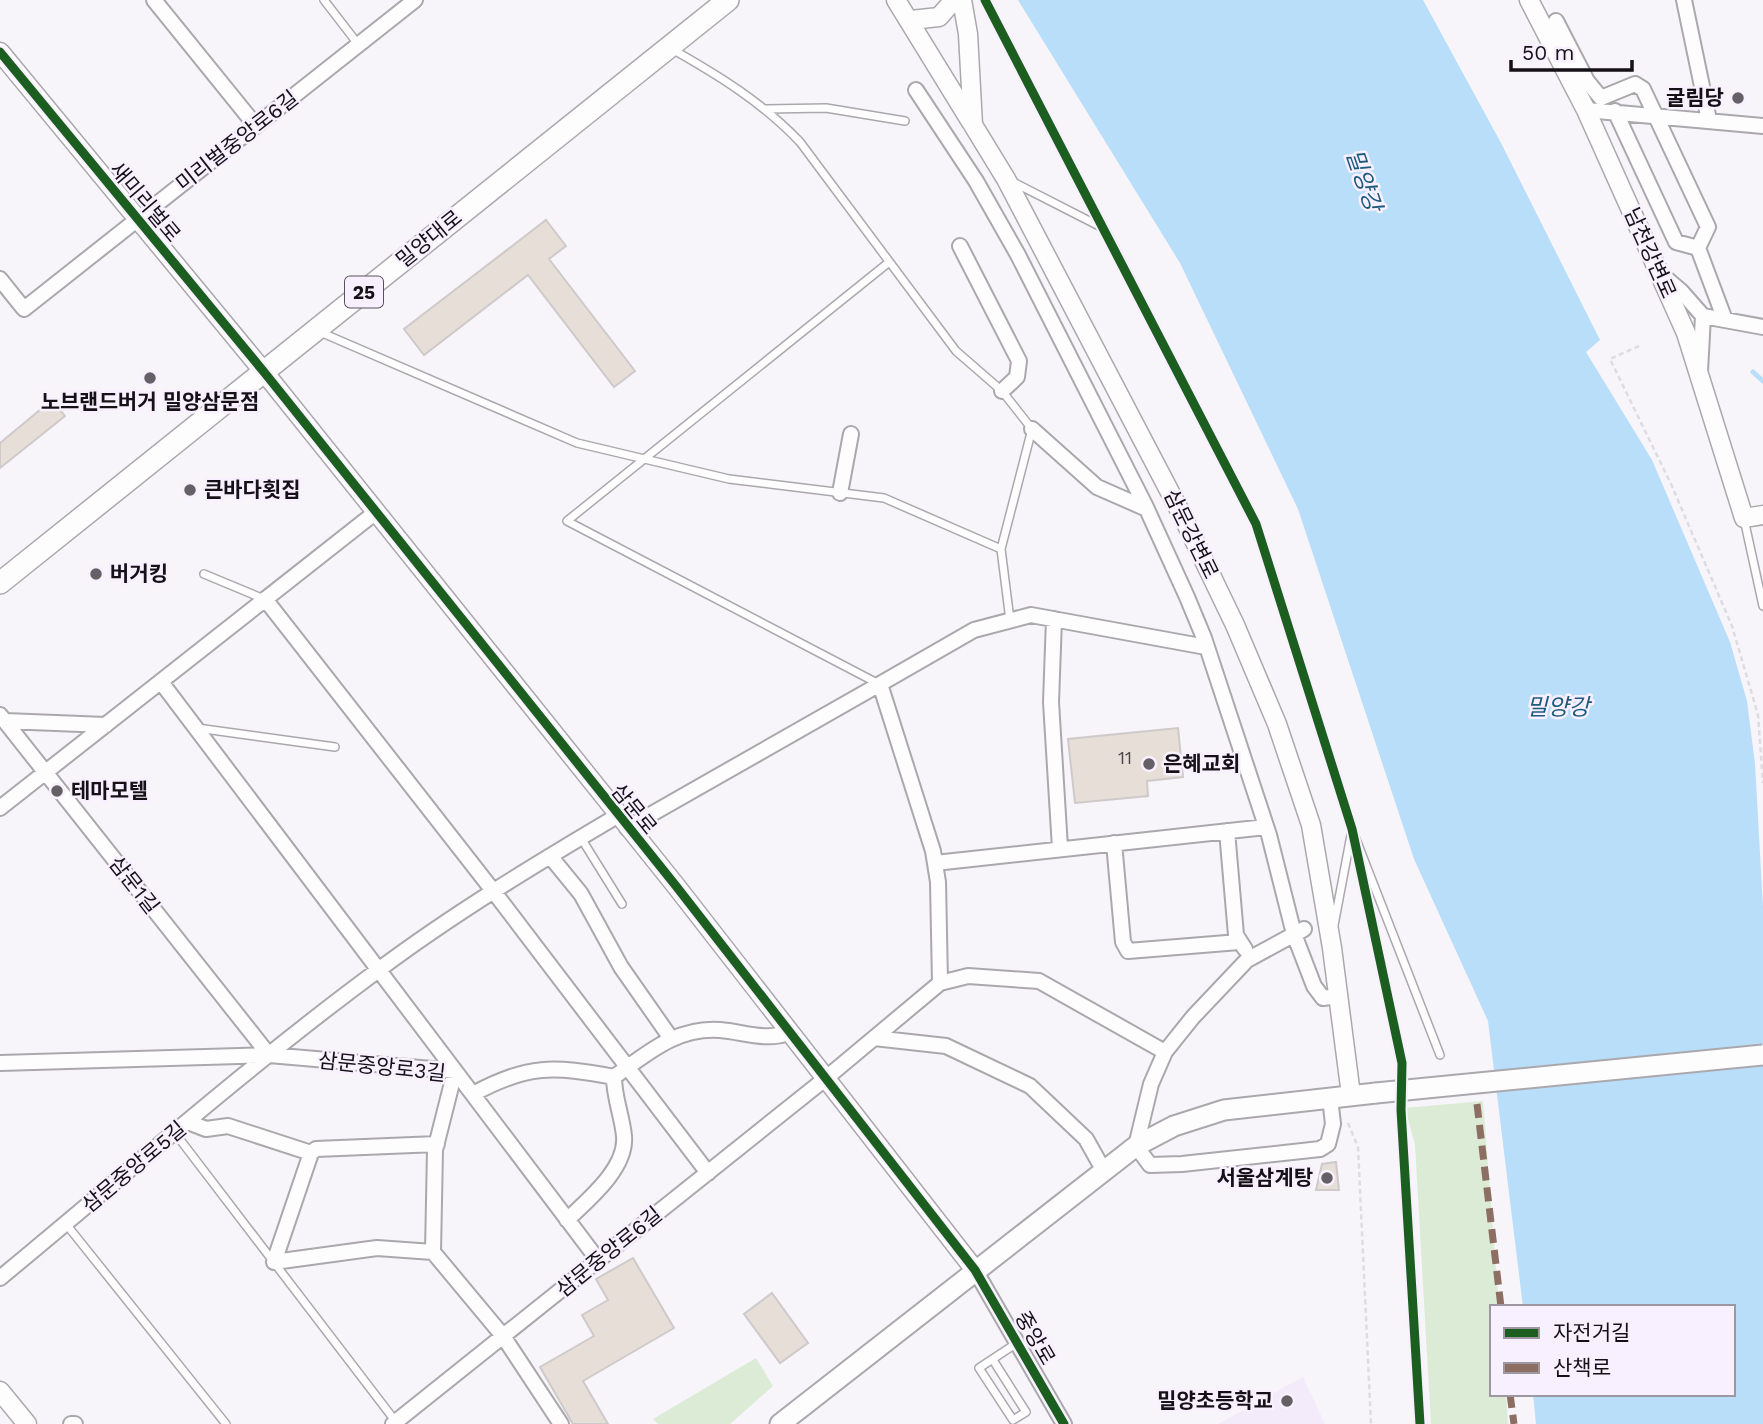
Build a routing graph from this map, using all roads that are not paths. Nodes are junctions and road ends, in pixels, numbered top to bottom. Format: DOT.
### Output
graph roads {
  1 [pos="153,0"];
  2 [pos="324,0"];
  3 [pos="415,0"];
  4 [pos="728,0"];
  5 [pos="896,0"];
  6 [pos="954,0"];
  7 [pos="962,0"];
  8 [pos="1529,0"];
  9 [pos="1684,0"];
  10 [pos="911,20"];
  11 [pos="1556,21"];
  12 [pos="359,44"];
  13 [pos="669,47"];
  14 [pos="0,52"];
  15 [pos="916,90"];
  16 [pos="766,109"];
  17 [pos="1586,110"];
  18 [pos="1615,111"];
  19 [pos="1655,115"];
  20 [pos="1709,120"];
  21 [pos="905,121"];
  22 [pos="973,125"];
  23 [pos="256,126"];
  24 [pos="1763,127"];
  25 [pos="1006,179"];
  26 [pos="137,220"];
  27 [pos="960,246"];
  28 [pos="1698,248"];
  29 [pos="888,262"];
  30 [pos="1658,272"];
  31 [pos="0,279"];
  32 [pos="1703,316"];
  33 [pos="1725,320"];
  34 [pos="1763,326"];
  35 [pos="316,330"];
  36 [pos="264,372"];
  37 [pos="1699,376"];
  38 [pos="1002,391"];
  39 [pos="1032,429"];
  40 [pos="851,434"];
  41 [pos="644,459"];
  42 [pos="840,493"];
  43 [pos="1147,509"];
  44 [pos="376,512"];
  45 [pos="1763,515"];
  46 [pos="1744,518"];
  47 [pos="1001,549"];
  48 [pos="204,574"];
  49 [pos="0,583"];
  50 [pos="265,599"];
  51 [pos="1763,606"];
  52 [pos="1054,619"];
  53 [pos="1010,621"];
  54 [pos="1206,647"];
  55 [pos="161,682"];
  56 [pos="880,684"];
  57 [pos="2,718"];
  58 [pos="106,724"];
  59 [pos="196,728"];
  60 [pos="335,747"];
  61 [pos="45,773"];
  62 [pos="0,808"];
  63 [pos="622,822"];
  64 [pos="1266,827"];
  65 [pos="1352,829"];
  66 [pos="1227,831"];
  67 [pos="580,838"];
  68 [pos="1114,843"];
  69 [pos="1060,848"];
  70 [pos="550,856"];
  71 [pos="935,863"];
  72 [pos="494,892"];
  73 [pos="622,904"];
  74 [pos="1299,931"];
  75 [pos="1331,939"];
  76 [pos="1239,942"];
  77 [pos="1251,958"];
  78 [pos="379,970"];
  79 [pos="940,983"];
  80 [pos="1338,996"];
  81 [pos="789,1033"];
  82 [pos="670,1037"];
  83 [pos="874,1038"];
  84 [pos="1165,1052"];
  85 [pos="269,1055"];
  86 [pos="1440,1055"];
  87 [pos="1763,1055"];
  88 [pos="0,1063"];
  89 [pos="1402,1063"];
  90 [pos="627,1068"];
  91 [pos="454,1070"];
  92 [pos="614,1077"];
  93 [pos="825,1079"];
  94 [pos="472,1094"];
  95 [pos="1340,1097"];
  96 [pos="188,1122"];
  97 [pos="175,1133"];
  98 [pos="437,1144"];
  99 [pos="1136,1146"];
  100 [pos="311,1153"];
  101 [pos="1104,1171"];
  102 [pos="708,1173"];
  103 [pos="568,1220"];
  104 [pos="66,1224"];
  105 [pos="433,1252"];
  106 [pos="598,1260"];
  107 [pos="274,1262"];
  108 [pos="975,1270"];
  109 [pos="0,1278"];
  110 [pos="503,1336"];
  111 [pos="1018,1343"];
  112 [pos="993,1360"];
  113 [pos="0,1391"];
  114 [pos="394,1423"];
  115 [pos="27,1424"];
  116 [pos="226,1424"];
  117 [pos="561,1424"];
  118 [pos="780,1424"];
  119 [pos="1064,1424"];
  1 -- 23 [label="street"];
  2 -- 12 [label="lane"];
  3 -- 12 [label="street, 미리벌중앙로6길"];
  4 -- 13 [label="main road, 밀양대로 / 25"];
  5 -- 10 [label="street"];
  6 -- 10 [label="street"];
  7 -- 22 [label="street, 삼문강변로"];
  8 -- 17 [label="street, 남천강변로"];
  9 -- 20 [label="street"];
  10 -- 22 [label="street"];
  11 -- 19 [label="street"];
  12 -- 23 [label="street, 미리벌중앙로6길"];
  13 -- 16 [label="lane"];
  13 -- 35 [label="main road, 밀양대로 / 25"];
  14 -- 26 [label="street, 새미리벌로"];
  15 -- 43 [label="street"];
  16 -- 21 [label="lane"];
  16 -- 29 [label="lane"];
  17 -- 18 [label="street"];
  17 -- 30 [label="street, 남천강변로"];
  18 -- 19 [label="street"];
  18 -- 28 [label="street"];
  19 -- 20 [label="street"];
  19 -- 28 [label="street"];
  20 -- 24 [label="street"];
  22 -- 25 [label="street, 삼문강변로"];
  23 -- 26 [label="street, 미리벌중앙로6길"];
  25 -- 65 [label="lane"];
  25 -- 75 [label="street, 삼문강변로"];
  26 -- 31 [label="street, 미리벌중앙로6길"];
  26 -- 36 [label="street, 새미리벌로"];
  27 -- 38 [label="street"];
  28 -- 33 [label="street"];
  29 -- 38 [label="lane"];
  29 -- 41 [label="lane"];
  30 -- 32 [label="street"];
  30 -- 37 [label="street, 남천강변로"];
  32 -- 33 [label="street"];
  32 -- 37 [label="street"];
  33 -- 34 [label="street"];
  35 -- 36 [label="main road, 밀양대로 / 25"];
  35 -- 41 [label="lane"];
  36 -- 44 [label="street, 삼문로"];
  36 -- 49 [label="main road, 밀양대로 / 25"];
  37 -- 46 [label="street, 남천강변로"];
  38 -- 39 [label="lane"];
  39 -- 43 [label="street"];
  39 -- 47 [label="lane"];
  40 -- 42 [label="street"];
  41 -- 42 [label="lane"];
  41 -- 56 [label="lane"];
  42 -- 47 [label="lane"];
  43 -- 54 [label="street"];
  44 -- 50 [label="street"];
  44 -- 63 [label="street, 삼문로"];
  45 -- 46 [label="street"];
  46 -- 51 [label="lane, 남천강변로"];
  47 -- 53 [label="lane"];
  48 -- 50 [label="lane"];
  50 -- 55 [label="street"];
  50 -- 72 [label="street"];
  52 -- 53 [label="street, 삼문중앙로5길"];
  52 -- 54 [label="street, 삼문중앙로5길"];
  52 -- 69 [label="street"];
  53 -- 56 [label="street, 삼문중앙로5길"];
  54 -- 64 [label="street"];
  55 -- 58 [label="street"];
  55 -- 59 [label="street"];
  56 -- 63 [label="street, 삼문중앙로5길"];
  56 -- 71 [label="street"];
  57 -- 58 [label="street"];
  57 -- 61 [label="street, 삼문1길"];
  58 -- 61 [label="street"];
  59 -- 60 [label="lane"];
  59 -- 78 [label="street"];
  61 -- 62 [label="street"];
  61 -- 85 [label="street, 삼문1길"];
  63 -- 67 [label="street, 삼문중앙로5길"];
  63 -- 81 [label="street, 삼문로"];
  64 -- 66 [label="street"];
  64 -- 74 [label="street"];
  65 -- 75 [label="lane"];
  65 -- 86 [label="lane"];
  65 -- 89 [label="lane"];
  66 -- 68 [label="street"];
  66 -- 76 [label="street"];
  67 -- 70 [label="street, 삼문중앙로5길"];
  67 -- 73 [label="lane"];
  68 -- 69 [label="street"];
  68 -- 76 [label="street"];
  69 -- 71 [label="street"];
  70 -- 72 [label="street, 삼문중앙로5길"];
  70 -- 82 [label="street"];
  71 -- 79 [label="street"];
  72 -- 78 [label="street, 삼문중앙로5길"];
  72 -- 90 [label="street"];
  74 -- 77 [label="street"];
  74 -- 80 [label="street"];
  75 -- 80 [label="street, 삼문강변로"];
  76 -- 77 [label="street"];
  77 -- 84 [label="street"];
  78 -- 85 [label="street, 삼문중앙로5길"];
  78 -- 91 [label="street"];
  79 -- 83 [label="street, 삼문중앙로6길"];
  79 -- 84 [label="street"];
  80 -- 95 [label="street, 삼문강변로"];
  81 -- 82 [label="street"];
  81 -- 93 [label="street, 삼문로"];
  82 -- 90 [label="street"];
  83 -- 93 [label="street, 삼문중앙로6길"];
  83 -- 101 [label="street"];
  84 -- 99 [label="street"];
  85 -- 88 [label="street, 삼문중앙로3길"];
  85 -- 91 [label="street, 삼문중앙로3길"];
  85 -- 96 [label="street, 삼문중앙로5길"];
  87 -- 95 [label="main road, bridge"];
  90 -- 92 [label="street"];
  90 -- 102 [label="street"];
  91 -- 94 [label="street"];
  91 -- 98 [label="street, 삼문중앙로3길"];
  92 -- 94 [label="street"];
  92 -- 103 [label="street"];
  93 -- 102 [label="street, 삼문중앙로6길"];
  93 -- 108 [label="street, 삼문로"];
  94 -- 103 [label="street"];
  95 -- 99 [label="main road"];
  95 -- 99 [label="street"];
  96 -- 97 [label="street, 삼문중앙로5길"];
  96 -- 100 [label="street"];
  97 -- 104 [label="street, 삼문중앙로5길"];
  97 -- 107 [label="lane"];
  98 -- 100 [label="street"];
  98 -- 105 [label="street, 삼문중앙로3길"];
  99 -- 101 [label="main road"];
  100 -- 107 [label="street"];
  101 -- 108 [label="main road"];
  102 -- 106 [label="street, 삼문중앙로6길"];
  103 -- 106 [label="street"];
  104 -- 109 [label="street, 삼문중앙로5길"];
  104 -- 116 [label="lane"];
  105 -- 107 [label="street"];
  105 -- 110 [label="street"];
  106 -- 110 [label="street, 삼문중앙로6길"];
  107 -- 114 [label="lane"];
  108 -- 111 [label="street, 중앙로"];
  108 -- 118 [label="main road"];
  110 -- 114 [label="street, 삼문중앙로6길"];
  110 -- 117 [label="street"];
  111 -- 112 [label="lane"];
  111 -- 119 [label="street, 중앙로"];
  112 -- 112 [label="lane"];
  113 -- 115 [label="street"];
}
